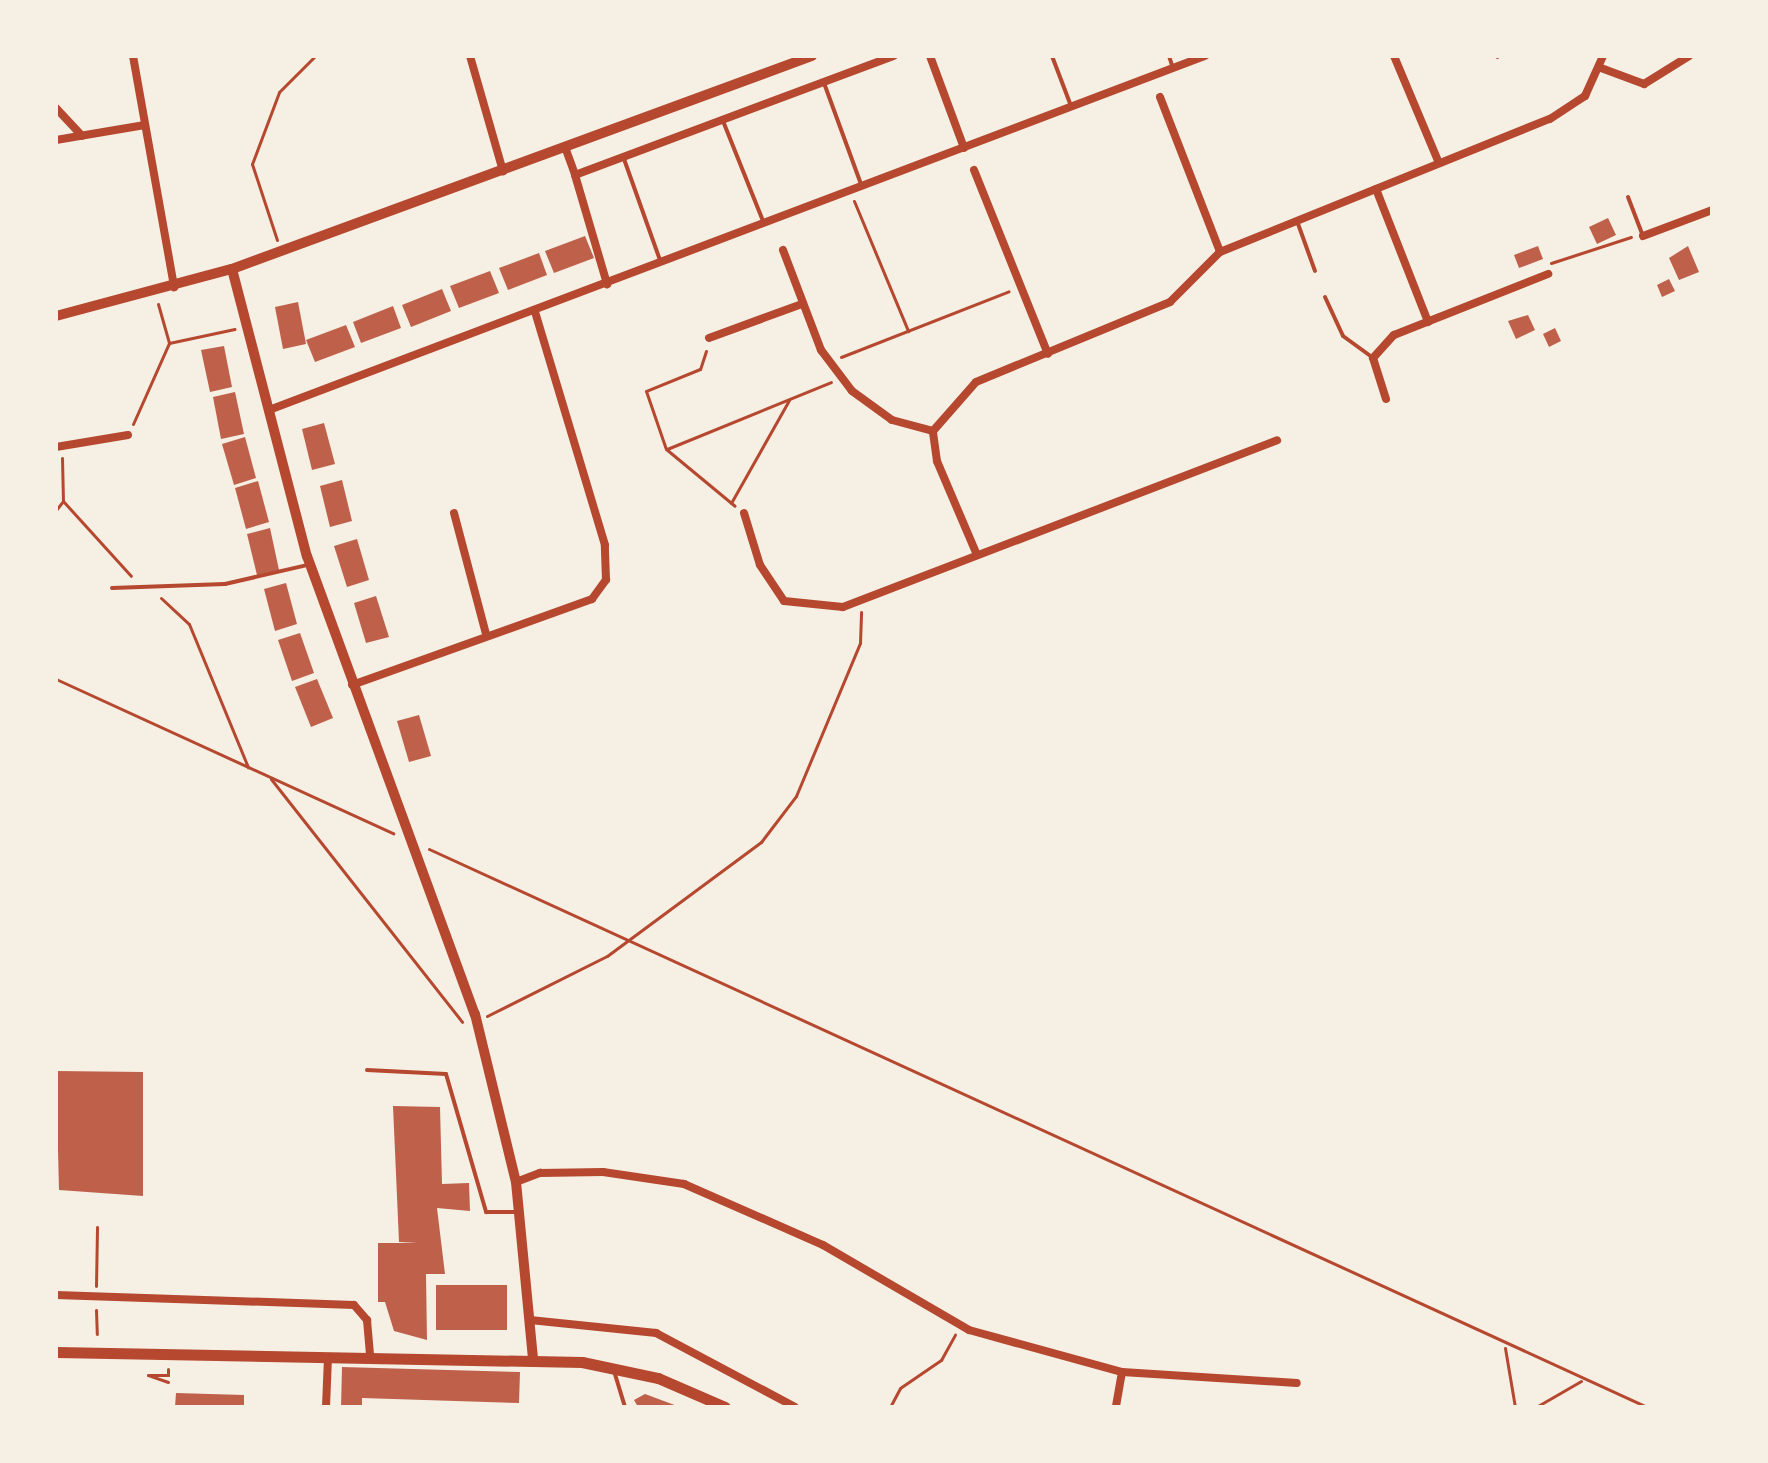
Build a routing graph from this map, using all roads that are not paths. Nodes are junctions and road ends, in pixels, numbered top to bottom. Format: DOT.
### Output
graph roads {
  1 [pos="133,56"];
  2 [pos="470,56"];
  3 [pos="812,56"];
  4 [pos="894,56"];
  5 [pos="930,56"];
  6 [pos="1052,56"];
  7 [pos="1169,56"];
  8 [pos="1205,56"];
  9 [pos="1394,56"];
  10 [pos="1603,56"];
  11 [pos="1689,56"];
  12 [pos="1173,68"];
  13 [pos="1601,68"];
  14 [pos="823,81"];
  15 [pos="1160,97"];
  16 [pos="1071,107"];
  17 [pos="56,108"];
  18 [pos="722,119"];
  19 [pos="145,125"];
  20 [pos="82,136"];
  21 [pos="56,140"];
  22 [pos="565,147"];
  23 [pos="964,148"];
  24 [pos="623,157"];
  25 [pos="1439,163"];
  26 [pos="974,170"];
  27 [pos="503,171"];
  28 [pos="575,175"];
  29 [pos="862,187"];
  30 [pos="1376,189"];
  31 [pos="1628,197"];
  32 [pos="1712,210"];
  33 [pos="1297,221"];
  34 [pos="764,224"];
  35 [pos="1643,236"];
  36 [pos="783,250"];
  37 [pos="1220,252"];
  38 [pos="661,263"];
  39 [pos="232,269"];
  40 [pos="1315,271"];
  41 [pos="1548,274"];
  42 [pos="607,284"];
  43 [pos="174,287"];
  44 [pos="1325,297"];
  45 [pos="802,304"];
  46 [pos="535,311"];
  47 [pos="56,316"];
  48 [pos="1428,322"];
  49 [pos="709,338"];
  50 [pos="1048,354"];
  51 [pos="1373,358"];
  52 [pos="1386,399"];
  53 [pos="269,410"];
  54 [pos="933,431"];
  55 [pos="128,435"];
  56 [pos="1277,440"];
  57 [pos="59,446"];
  58 [pos="454,513"];
  59 [pos="744,513"];
  60 [pos="977,555"];
  61 [pos="310,564"];
  62 [pos="112,588"];
  63 [pos="486,634"];
  64 [pos="351,685"];
  65 [pos="367,1070"];
  66 [pos="516,1182"];
  67 [pos="519,1212"];
  68 [pos="56,1295"];
  69 [pos="530,1320"];
  70 [pos="56,1352"];
  71 [pos="328,1357"];
  72 [pos="370,1358"];
  73 [pos="533,1359"];
  74 [pos="612,1367"];
  75 [pos="1122,1372"];
  76 [pos="1297,1383"];
  77 [pos="326,1407"];
  78 [pos="625,1407"];
  79 [pos="725,1407"];
  80 [pos="795,1407"];
  81 [pos="1116,1407"];
  1 -- 19 [label="street"];
  2 -- 27 [label="street"];
  3 -- 22 [label="street"];
  4 -- 14 [label="street"];
  5 -- 23 [label="street"];
  6 -- 16 [label="lane"];
  7 -- 12 [label="lane"];
  8 -- 12 [label="street"];
  9 -- 25 [label="street"];
  10 -- 13 [label="street"];
  11 -- 13 [label="street"];
  12 -- 16 [label="street"];
  13 -- 25 [label="street"];
  14 -- 18 [label="street"];
  14 -- 29 [label="lane"];
  15 -- 37 [label="street"];
  16 -- 23 [label="street"];
  17 -- 20 [label="street"];
  18 -- 24 [label="street"];
  18 -- 34 [label="lane"];
  19 -- 20 [label="street"];
  19 -- 43 [label="street"];
  20 -- 21 [label="street"];
  22 -- 27 [label="street"];
  22 -- 28 [label="street"];
  23 -- 29 [label="street"];
  24 -- 28 [label="street"];
  24 -- 38 [label="lane"];
  25 -- 30 [label="street"];
  26 -- 50 [label="street"];
  27 -- 39 [label="street"];
  28 -- 42 [label="street"];
  29 -- 34 [label="street"];
  30 -- 33 [label="street"];
  30 -- 48 [label="street"];
  31 -- 35 [label="lane"];
  32 -- 35 [label="street"];
  33 -- 37 [label="street"];
  33 -- 40 [label="lane"];
  34 -- 38 [label="street"];
  36 -- 45 [label="street"];
  37 -- 50 [label="street"];
  38 -- 42 [label="street"];
  39 -- 43 [label="street"];
  39 -- 53 [label="street"];
  41 -- 48 [label="street"];
  42 -- 46 [label="street"];
  43 -- 47 [label="street"];
  44 -- 51 [label="lane"];
  45 -- 49 [label="street"];
  45 -- 54 [label="street"];
  46 -- 53 [label="street"];
  46 -- 63 [label="street"];
  48 -- 51 [label="street"];
  50 -- 54 [label="street"];
  51 -- 52 [label="street"];
  53 -- 61 [label="street"];
  54 -- 60 [label="street"];
  55 -- 57 [label="street"];
  56 -- 60 [label="street"];
  58 -- 63 [label="street"];
  59 -- 60 [label="street"];
  61 -- 62 [label="lane"];
  61 -- 64 [label="street"];
  63 -- 64 [label="street"];
  64 -- 66 [label="street"];
  65 -- 67 [label="lane"];
  66 -- 67 [label="street"];
  66 -- 75 [label="street"];
  67 -- 69 [label="street"];
  68 -- 72 [label="street"];
  69 -- 73 [label="street"];
  69 -- 80 [label="street"];
  70 -- 71 [label="main road"];
  71 -- 72 [label="main road"];
  71 -- 77 [label="street"];
  72 -- 73 [label="main road"];
  73 -- 74 [label="main road"];
  74 -- 78 [label="lane"];
  74 -- 79 [label="main road"];
  75 -- 76 [label="street"];
  75 -- 81 [label="street"];
}
